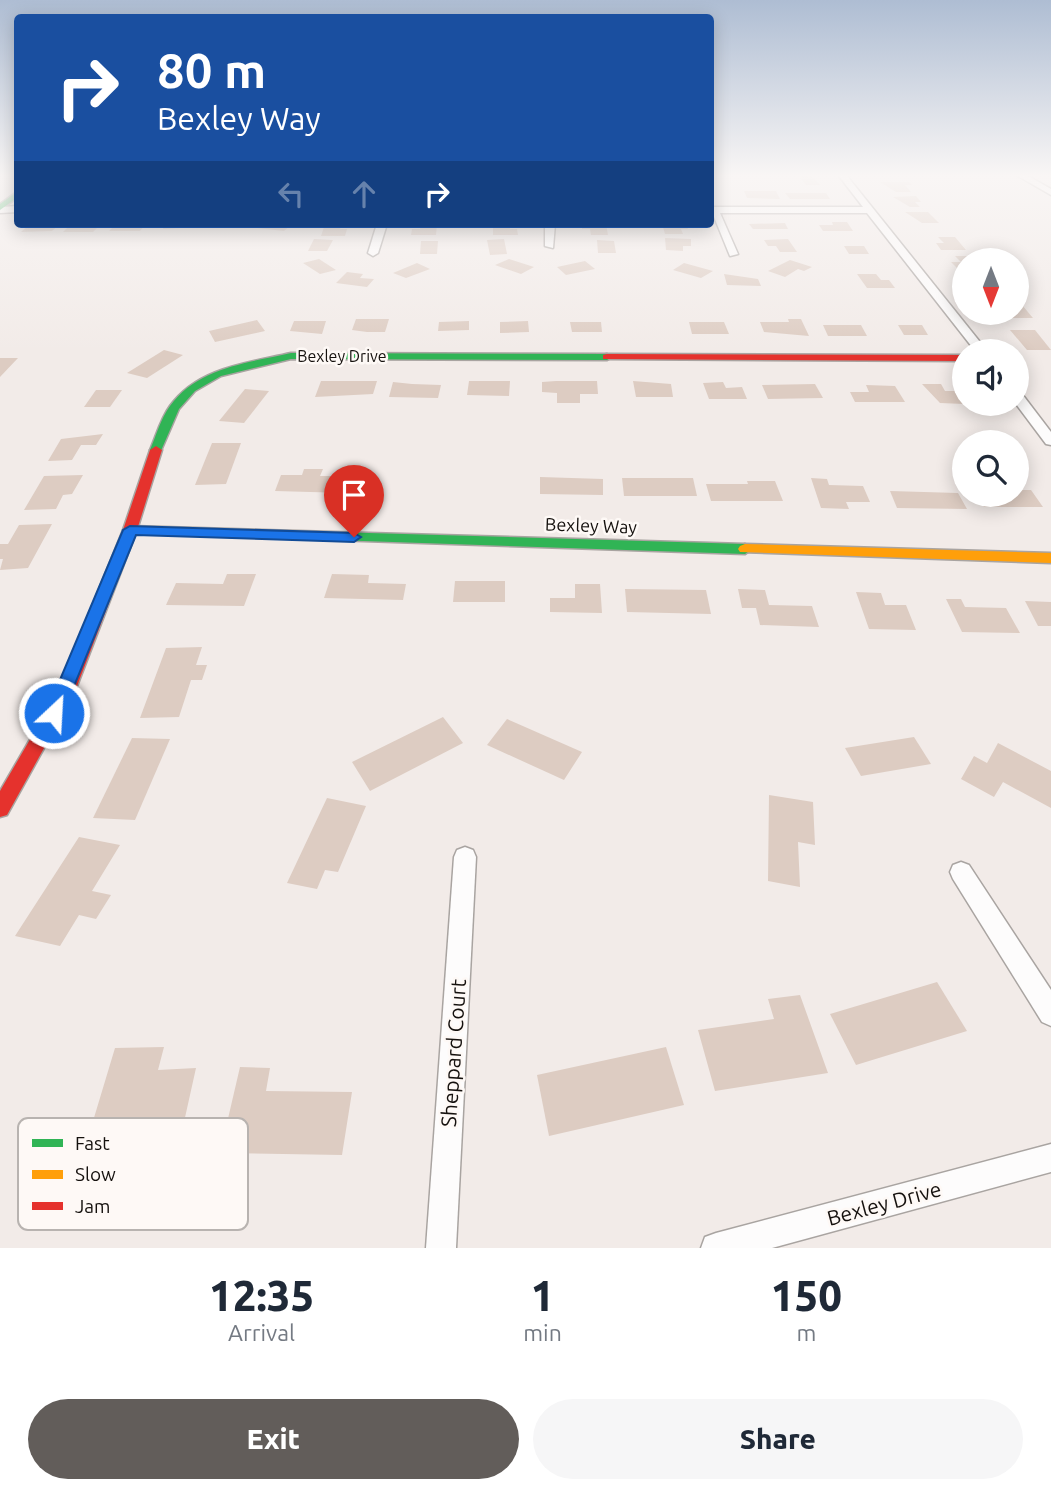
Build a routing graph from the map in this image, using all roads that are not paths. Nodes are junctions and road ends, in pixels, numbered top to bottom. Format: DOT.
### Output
graph roads {
  1 [pos="379,234"];
  2 [pos="550,234"];
  3 [pos="724,234"];
  4 [pos="889,234"];
  5 [pos="551,246"];
  6 [pos="373,253"];
  7 [pos="733,254"];
  8 [pos="972,339"];
  9 [pos="952,358"];
  10 [pos="1029,413"];
  11 [pos="1051,441"];
  12 [pos="130,530"];
  13 [pos="1051,558"];
  14 [pos="0,809"];
  15 [pos="466,857"];
  16 [pos="961,872"];
  17 [pos="1051,1013"];
  18 [pos="1051,1158"];
  19 [pos="441,1248"];
  20 [pos="716,1248"];
  1 -- 6 [label="street"];
  2 -- 5 [label="street"];
  3 -- 7 [label="street"];
  4 -- 8 [label="street"];
  9 -- 12 [label="street, Bexley Drive"];
  10 -- 11 [label="street"];
  12 -- 13 [label="street, Bexley Way"];
  12 -- 14 [label="street, Bexley Drive"];
  15 -- 19 [label="street, Sheppard Court"];
  16 -- 17 [label="street"];
  18 -- 20 [label="street, Bexley Drive"];
}
